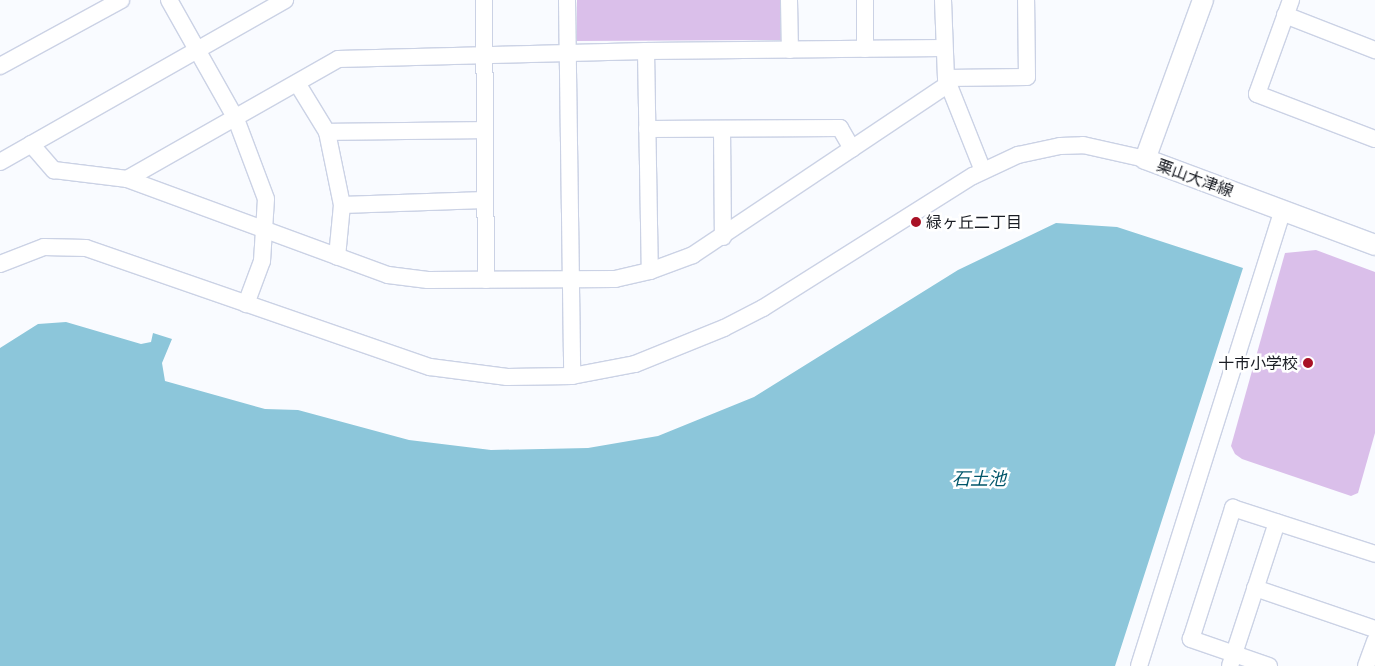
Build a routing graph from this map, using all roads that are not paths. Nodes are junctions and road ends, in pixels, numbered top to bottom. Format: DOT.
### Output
graph roads {
  1 [pos="121,0"];
  2 [pos="169,0"];
  3 [pos="285,0"];
  4 [pos="484,0"];
  5 [pos="567,0"];
  6 [pos="789,0"];
  7 [pos="865,0"];
  8 [pos="943,0"];
  9 [pos="1026,0"];
  10 [pos="1203,0"];
  11 [pos="1288,8"];
  12 [pos="944,48"];
  13 [pos="865,49"];
  14 [pos="790,50"];
  15 [pos="1375,50"];
  16 [pos="197,51"];
  17 [pos="646,51"];
  18 [pos="567,53"];
  19 [pos="484,56"];
  20 [pos="0,66"];
  21 [pos="947,81"];
  22 [pos="297,83"];
  23 [pos="236,119"];
  24 [pos="722,128"];
  25 [pos="647,129"];
  26 [pos="484,130"];
  27 [pos="326,132"];
  28 [pos="1375,139"];
  29 [pos="31,144"];
  30 [pos="852,149"];
  31 [pos="1145,159"];
  32 [pos="0,162"];
  33 [pos="983,171"];
  34 [pos="127,179"];
  35 [pos="485,200"];
  36 [pos="342,205"];
  37 [pos="1283,210"];
  38 [pos="266,232"];
  39 [pos="723,238"];
  40 [pos="1375,245"];
  41 [pos="338,257"];
  42 [pos="1,260"];
  43 [pos="650,271"];
  44 [pos="569,279"];
  45 [pos="486,280"];
  46 [pos="246,304"];
  47 [pos="572,376"];
  48 [pos="1277,522"];
  49 [pos="1375,554"];
  50 [pos="1255,588"];
  51 [pos="1375,628"];
  52 [pos="1375,641"];
  53 [pos="1232,660"];
  54 [pos="1139,666"];
  55 [pos="1269,666"];
  56 [pos="1366,666"];
  1 -- 20 [label="street"];
  2 -- 16 [label="street"];
  3 -- 16 [label="street"];
  4 -- 19 [label="street"];
  5 -- 18 [label="street"];
  6 -- 14 [label="street"];
  7 -- 13 [label="street"];
  8 -- 12 [label="street"];
  9 -- 21 [label="street"];
  10 -- 31 [label="main road, 栗山大津線"];
  11 -- 15 [label="street"];
  11 -- 28 [label="street"];
  12 -- 13 [label="street"];
  12 -- 21 [label="street"];
  13 -- 14 [label="street"];
  14 -- 17 [label="street"];
  16 -- 23 [label="street"];
  16 -- 29 [label="street"];
  17 -- 18 [label="street"];
  17 -- 25 [label="street"];
  18 -- 19 [label="street"];
  18 -- 44 [label="street"];
  19 -- 22 [label="street"];
  19 -- 26 [label="street"];
  21 -- 30 [label="street"];
  21 -- 33 [label="street"];
  22 -- 23 [label="street"];
  22 -- 27 [label="street"];
  23 -- 34 [label="street"];
  23 -- 38 [label="street"];
  24 -- 25 [label="street"];
  24 -- 30 [label="street"];
  24 -- 39 [label="street"];
  25 -- 43 [label="street"];
  26 -- 27 [label="street"];
  26 -- 35 [label="street"];
  27 -- 36 [label="street"];
  29 -- 32 [label="street"];
  29 -- 34 [label="street"];
  30 -- 39 [label="street"];
  31 -- 33 [label="street"];
  31 -- 37 [label="main road, 栗山大津線"];
  33 -- 47 [label="street"];
  34 -- 38 [label="street"];
  35 -- 36 [label="street"];
  35 -- 45 [label="street"];
  36 -- 41 [label="street"];
  37 -- 40 [label="main road, 栗山大津線"];
  37 -- 54 [label="street"];
  38 -- 41 [label="street"];
  38 -- 46 [label="street"];
  39 -- 43 [label="street"];
  41 -- 45 [label="street"];
  42 -- 46 [label="street"];
  43 -- 44 [label="street"];
  44 -- 45 [label="street"];
  44 -- 47 [label="street"];
  46 -- 47 [label="street"];
  48 -- 49 [label="street"];
  48 -- 50 [label="street"];
  48 -- 53 [label="street"];
  50 -- 51 [label="street"];
  50 -- 53 [label="street"];
  52 -- 56 [label="street"];
  53 -- 55 [label="street"];
}
